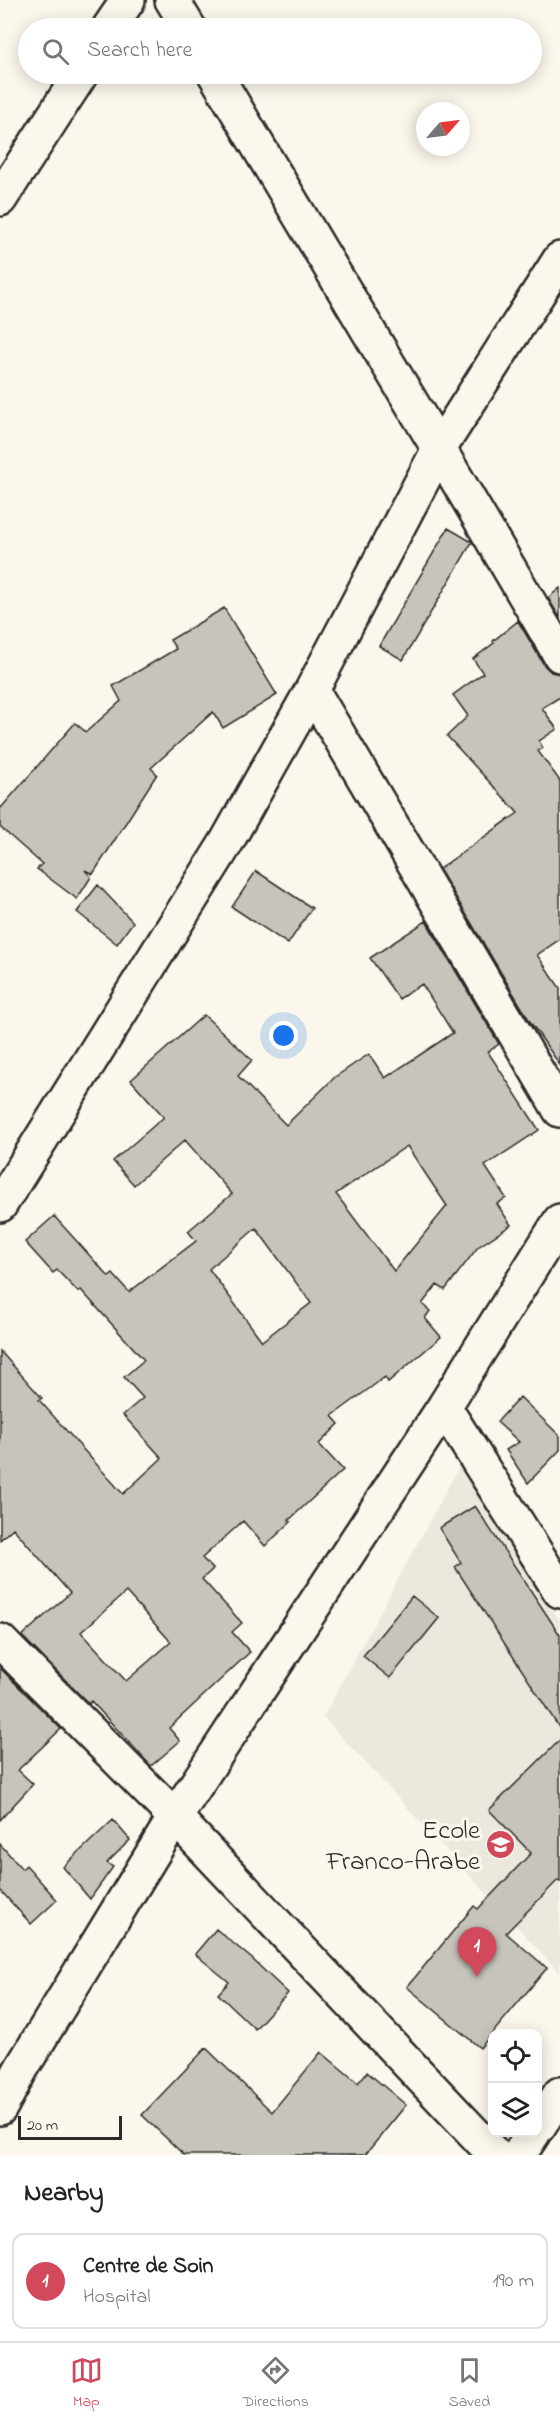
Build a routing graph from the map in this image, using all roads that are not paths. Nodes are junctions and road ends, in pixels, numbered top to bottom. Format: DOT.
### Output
graph roads {
  1 [pos="128,0"];
  2 [pos="172,0"];
  3 [pos="116,18"];
  4 [pos="183,18"];
  5 [pos="75,84"];
  6 [pos="221,84"];
  7 [pos="0,199"];
  8 [pos="560,259"];
  9 [pos="439,449"];
  10 [pos="560,655"];
  11 [pos="312,690"];
  12 [pos="560,1110"];
  13 [pos="0,1205"];
  14 [pos="560,1221"];
  15 [pos="444,1407"];
  16 [pos="560,1592"];
  17 [pos="0,1641"];
  18 [pos="175,1817"];
  19 [pos="11,2059"];
  20 [pos="560,2094"];
  21 [pos="0,2108"];
  22 [pos="542,2120"];
  23 [pos="531,2137"];
  24 [pos="495,2155"];
  25 [pos="519,2155"];
  1 -- 3 [label="street"];
  2 -- 4 [label="street"];
  5 -- 7 [label="street"];
  6 -- 9 [label="street"];
  8 -- 9 [label="street"];
  9 -- 10 [label="street"];
  9 -- 11 [label="street"];
  11 -- 12 [label="street"];
  11 -- 13 [label="street"];
  14 -- 15 [label="street"];
  15 -- 16 [label="street"];
  15 -- 18 [label="street"];
  17 -- 18 [label="street"];
  18 -- 19 [label="street"];
  18 -- 24 [label="street"];
  19 -- 21 [label="street"];
  20 -- 22 [label="street"];
  23 -- 25 [label="street"];
}
